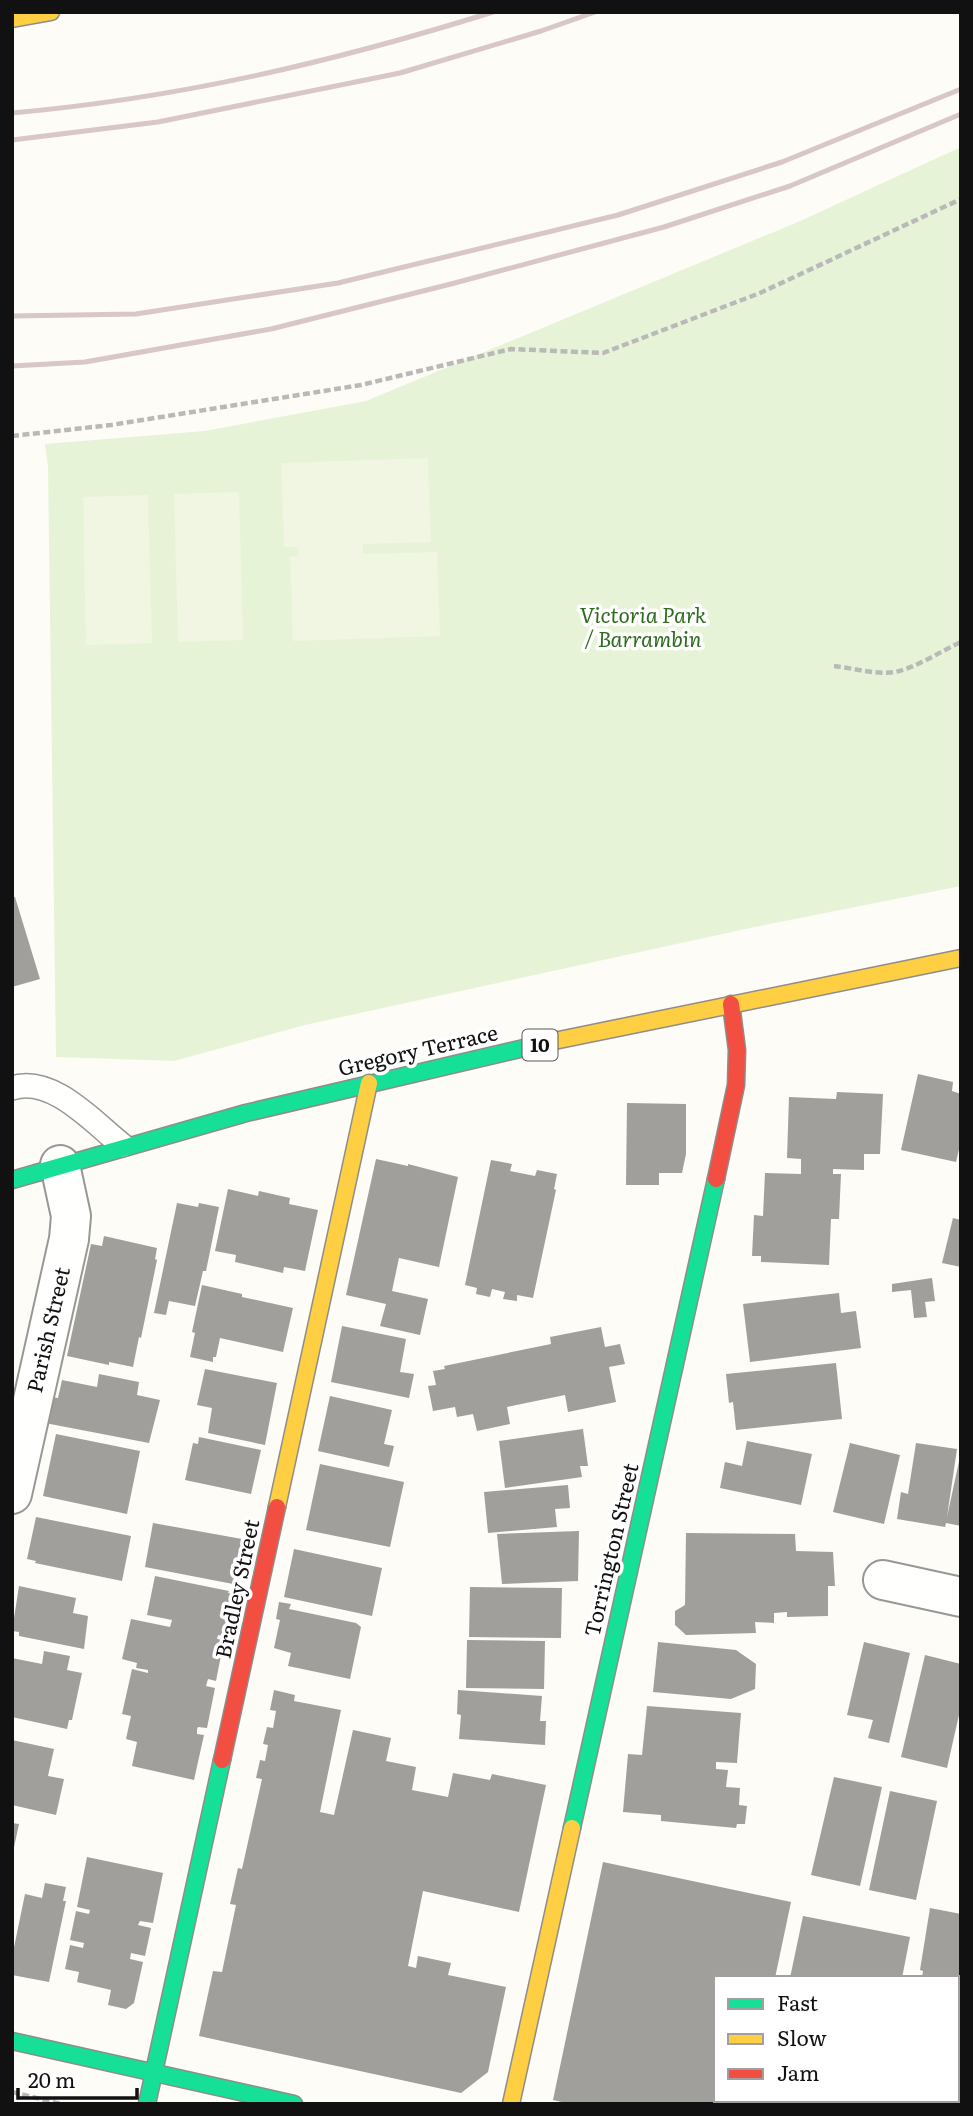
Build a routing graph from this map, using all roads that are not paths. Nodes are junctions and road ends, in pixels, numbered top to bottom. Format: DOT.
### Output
graph roads {
  1 [pos="51,12"];
  2 [pos="12,19"];
  3 [pos="961,958"];
  4 [pos="731,1004"];
  5 [pos="369,1083"];
  6 [pos="12,1088"];
  7 [pos="122,1145"];
  8 [pos="60,1165"];
  9 [pos="12,1180"];
  10 [pos="12,1494"];
  11 [pos="883,1580"];
  12 [pos="961,1597"];
  13 [pos="12,2041"];
  14 [pos="154,2073"];
  15 [pos="147,2104"];
  16 [pos="295,2104"];
  17 [pos="511,2104"];
  1 -- 2 [label="main road"];
  3 -- 4 [label="main road, Gregory Terrace / 10"];
  4 -- 5 [label="main road, Gregory Terrace / 10"];
  4 -- 17 [label="main road, Torrington Street"];
  5 -- 7 [label="main road, Gregory Terrace / 10"];
  5 -- 14 [label="main road, Bradley Street"];
  6 -- 7 [label="lane"];
  7 -- 8 [label="main road, Gregory Terrace / 10"];
  8 -- 9 [label="main road, Gregory Terrace / 10"];
  8 -- 10 [label="street, Parish Street"];
  11 -- 12 [label="street"];
  13 -- 14 [label="main road"];
  14 -- 15 [label="main road, Bradley Street"];
  14 -- 16 [label="main road"];
}
